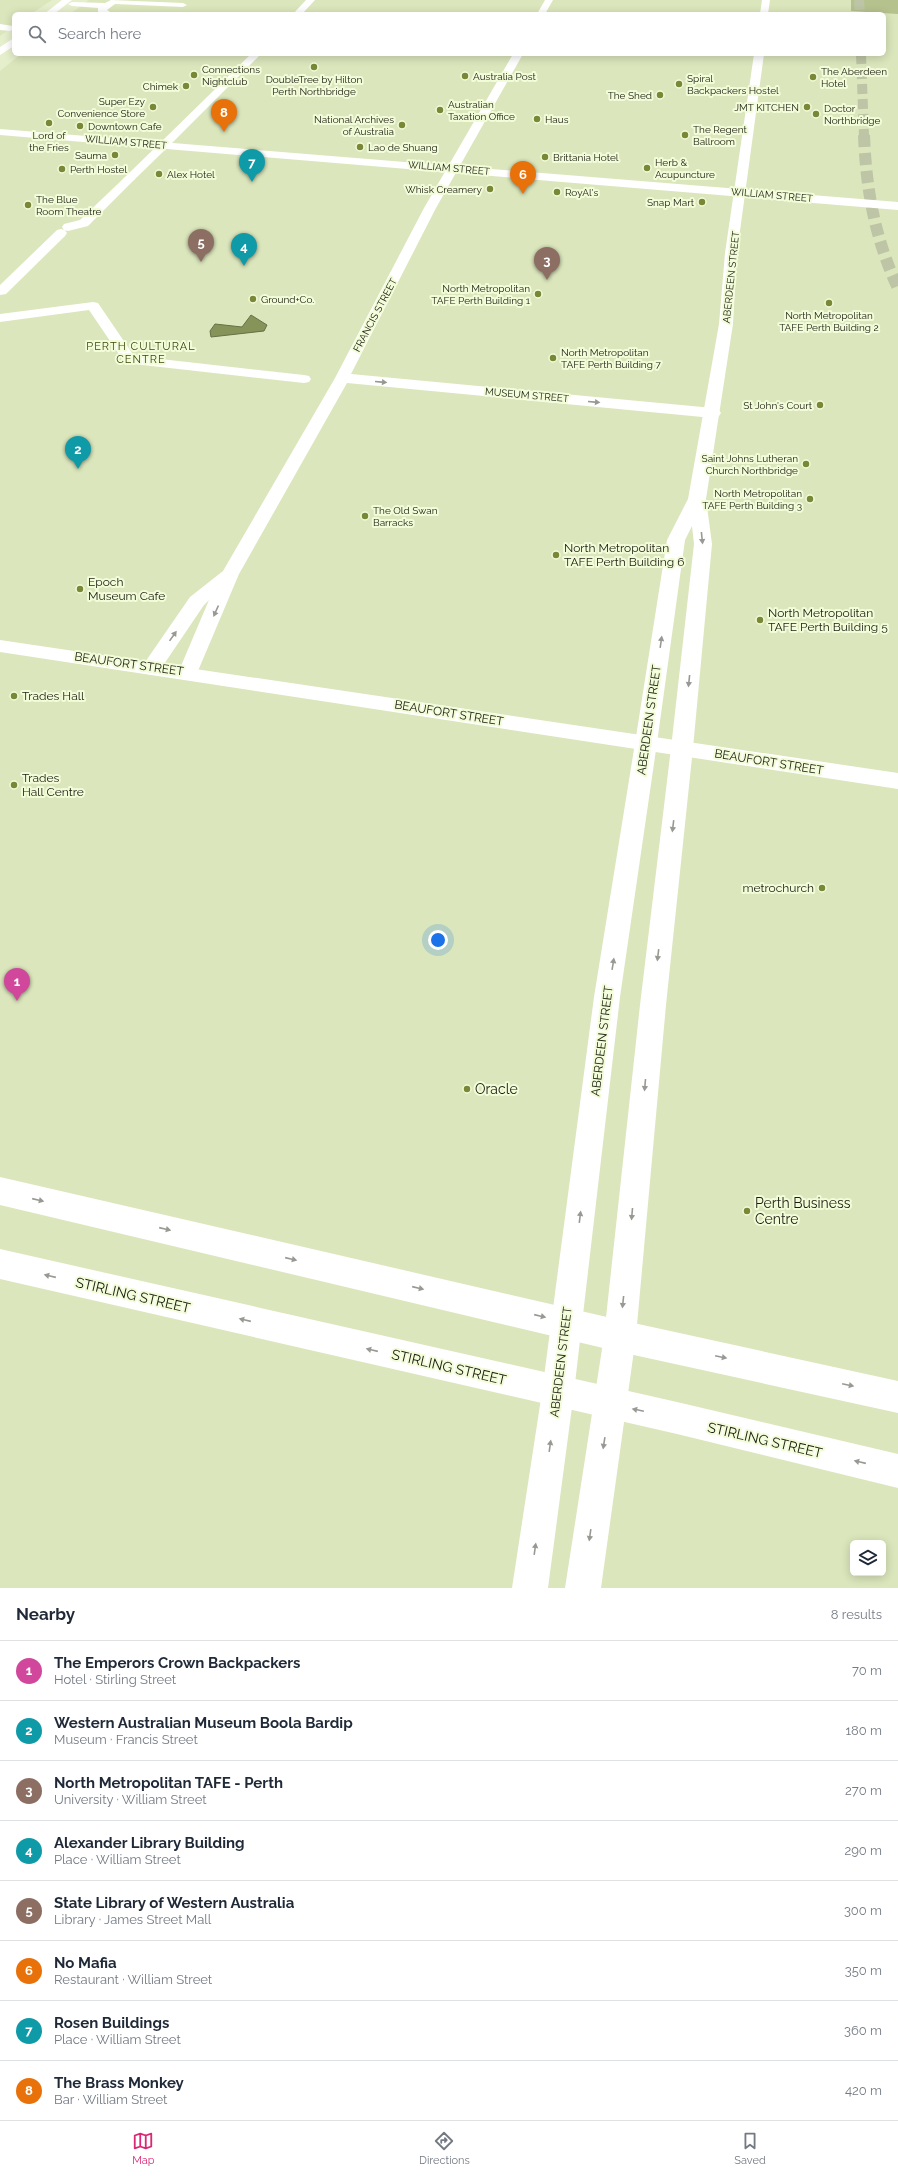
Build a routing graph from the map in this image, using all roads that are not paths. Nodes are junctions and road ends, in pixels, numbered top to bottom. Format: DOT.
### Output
graph roads {
  1 [pos="311,0"];
  2 [pos="549,0"];
  3 [pos="766,0"];
  4 [pos="72,1"];
  5 [pos="184,5"];
  6 [pos="108,10"];
  7 [pos="52,12"];
  8 [pos="60,12"];
  9 [pos="299,12"];
  10 [pos="542,12"];
  11 [pos="764,12"];
  12 [pos="12,43"];
  13 [pos="0,52"];
  14 [pos="254,56"];
  15 [pos="517,56"];
  16 [pos="759,56"];
  17 [pos="0,132"];
  18 [pos="164,145"];
  19 [pos="452,168"];
  20 [pos="129,179"];
  21 [pos="741,192"];
  22 [pos="898,206"];
  23 [pos="1,291"];
  24 [pos="0,318"];
  25 [pos="342,378"];
  26 [pos="304,379"];
  27 [pos="713,413"];
  28 [pos="697,499"];
  29 [pos="230,574"];
  30 [pos="0,646"];
  31 [pos="151,668"];
  32 [pos="188,673"];
  33 [pos="646,743"];
  34 [pos="682,748"];
  35 [pos="898,781"];
  36 [pos="0,1191"];
  37 [pos="0,1264"];
  38 [pos="566,1322"];
  39 [pos="620,1336"];
  40 [pos="558,1392"];
  41 [pos="898,1396"];
  42 [pos="610,1404"];
  43 [pos="898,1471"];
  44 [pos="530,1588"];
  45 [pos="583,1588"];
  1 -- 9 [label="street"];
  2 -- 10 [label="street"];
  3 -- 11 [label="street"];
  4 -- 6 [label="street"];
  4 -- 7 [label="street"];
  4 -- 8 [label="street"];
  5 -- 6 [label="street"];
  12 -- 13 [label="street"];
  14 -- 18 [label="street"];
  15 -- 19 [label="street, FRANCIS STREET"];
  16 -- 21 [label="street, ABERDEEN STREET"];
  17 -- 18 [label="street, WILLIAM STREET"];
  18 -- 19 [label="street, WILLIAM STREET"];
  18 -- 20 [label="street"];
  19 -- 21 [label="street, WILLIAM STREET"];
  19 -- 25 [label="street, FRANCIS STREET"];
  20 -- 23 [label="street"];
  21 -- 22 [label="street, WILLIAM STREET"];
  21 -- 27 [label="street, ABERDEEN STREET"];
  24 -- 26 [label="street"];
  25 -- 27 [label="street, MUSEUM STREET, one-way"];
  25 -- 29 [label="street, FRANCIS STREET"];
  27 -- 28 [label="street, ABERDEEN STREET"];
  33 -- 28 [label="street, ABERDEEN STREET, one-way"];
  28 -- 34 [label="street, ABERDEEN STREET, one-way"];
  31 -- 29 [label="street, FRANCIS STREET, one-way"];
  29 -- 32 [label="street, FRANCIS STREET, one-way"];
  30 -- 31 [label="street, BEAUFORT STREET"];
  31 -- 32 [label="street, BEAUFORT STREET"];
  32 -- 33 [label="street, BEAUFORT STREET"];
  33 -- 34 [label="street, BEAUFORT STREET"];
  38 -- 33 [label="street, ABERDEEN STREET, one-way"];
  34 -- 35 [label="street, BEAUFORT STREET"];
  34 -- 39 [label="street, ABERDEEN STREET, one-way"];
  36 -- 38 [label="street, one-way"];
  40 -- 37 [label="street, STIRLING STREET, one-way"];
  38 -- 39 [label="street"];
  38 -- 40 [label="street, ABERDEEN STREET"];
  39 -- 41 [label="street, one-way"];
  39 -- 42 [label="street, ABERDEEN STREET"];
  40 -- 42 [label="street, STIRLING STREET"];
  44 -- 40 [label="street, ABERDEEN STREET, one-way"];
  43 -- 42 [label="street, STIRLING STREET, one-way"];
  42 -- 45 [label="street, ABERDEEN STREET, one-way"];
}
